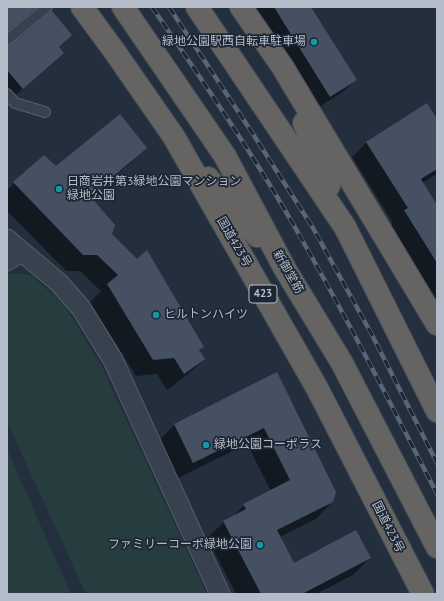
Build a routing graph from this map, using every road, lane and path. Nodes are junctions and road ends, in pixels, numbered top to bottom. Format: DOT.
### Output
graph roads {
  1 [pos="47,7"];
  2 [pos="82,7"];
  3 [pos="122,7"];
  4 [pos="197,7"];
  5 [pos="241,7"];
  6 [pos="7,40"];
  7 [pos="282,66"];
  8 [pos="7,94"];
  9 [pos="45,112"];
  10 [pos="174,137"];
  11 [pos="344,227"];
  12 [pos="7,239"];
  13 [pos="14,256"];
  14 [pos="285,269"];
  15 [pos="437,324"];
  16 [pos="437,411"];
  17 [pos="437,547"];
  18 [pos="220,594"];
  19 [pos="423,594"];
  1 -- 6 [label="lane"];
  2 -- 10 [label="highway, 国道423号 / 423"];
  3 -- 14 [label="highway, 新御堂筋 / 423"];
  4 -- 11 [label="highway"];
  5 -- 7 [label="highway"];
  7 -- 11 [label="highway"];
  7 -- 15 [label="highway"];
  8 -- 9 [label="lane"];
  10 -- 14 [label="highway"];
  10 -- 19 [label="highway, 国道423号 / 423"];
  11 -- 16 [label="highway"];
  12 -- 13 [label="street"];
  13 -- 18 [label="street"];
  14 -- 17 [label="highway, 新御堂筋 / 423"];
}
